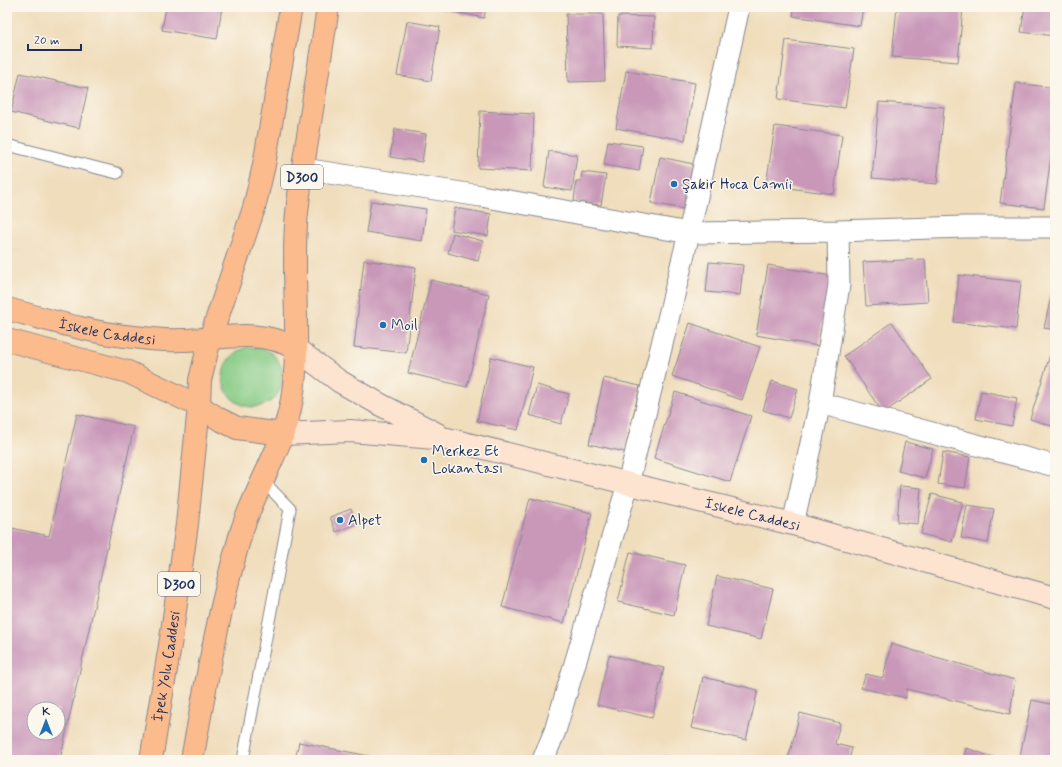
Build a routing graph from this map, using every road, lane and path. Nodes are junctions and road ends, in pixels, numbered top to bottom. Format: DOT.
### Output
graph roads {
  1 [pos="291,7"];
  2 [pos="328,7"];
  3 [pos="739,7"];
  4 [pos="7,145"];
  5 [pos="303,169"];
  6 [pos="116,174"];
  7 [pos="1055,227"];
  8 [pos="838,231"];
  9 [pos="688,232"];
  10 [pos="7,309"];
  11 [pos="210,339"];
  12 [pos="7,340"];
  13 [pos="295,348"];
  14 [pos="820,403"];
  15 [pos="199,406"];
  16 [pos="282,434"];
  17 [pos="447,439"];
  18 [pos="1055,466"];
  19 [pos="262,480"];
  20 [pos="628,484"];
  21 [pos="794,524"];
  22 [pos="1054,595"];
  23 [pos="151,760"];
  24 [pos="192,760"];
  25 [pos="243,760"];
  26 [pos="543,760"];
  1 -- 11 [label="main road, D300"];
  2 -- 5 [label="main road, D300"];
  3 -- 9 [label="street"];
  4 -- 6 [label="lane"];
  5 -- 9 [label="street"];
  5 -- 13 [label="main road, D300"];
  7 -- 8 [label="street"];
  8 -- 9 [label="street"];
  8 -- 14 [label="street"];
  9 -- 20 [label="street"];
  10 -- 11 [label="main road, İskele Caddesi"];
  11 -- 13 [label="main road"];
  11 -- 15 [label="main road"];
  12 -- 15 [label="main road"];
  13 -- 16 [label="main road"];
  13 -- 17 [label="main road"];
  14 -- 18 [label="street"];
  14 -- 21 [label="street"];
  15 -- 16 [label="main road"];
  15 -- 23 [label="main road, İpek Yolu Caddesi / D300"];
  16 -- 17 [label="main road"];
  16 -- 19 [label="main road"];
  17 -- 20 [label="main road, İskele Caddesi"];
  19 -- 24 [label="main road"];
  19 -- 25 [label="lane"];
  20 -- 21 [label="main road, İskele Caddesi"];
  20 -- 26 [label="street"];
  21 -- 22 [label="main road, İskele Caddesi"];
}
